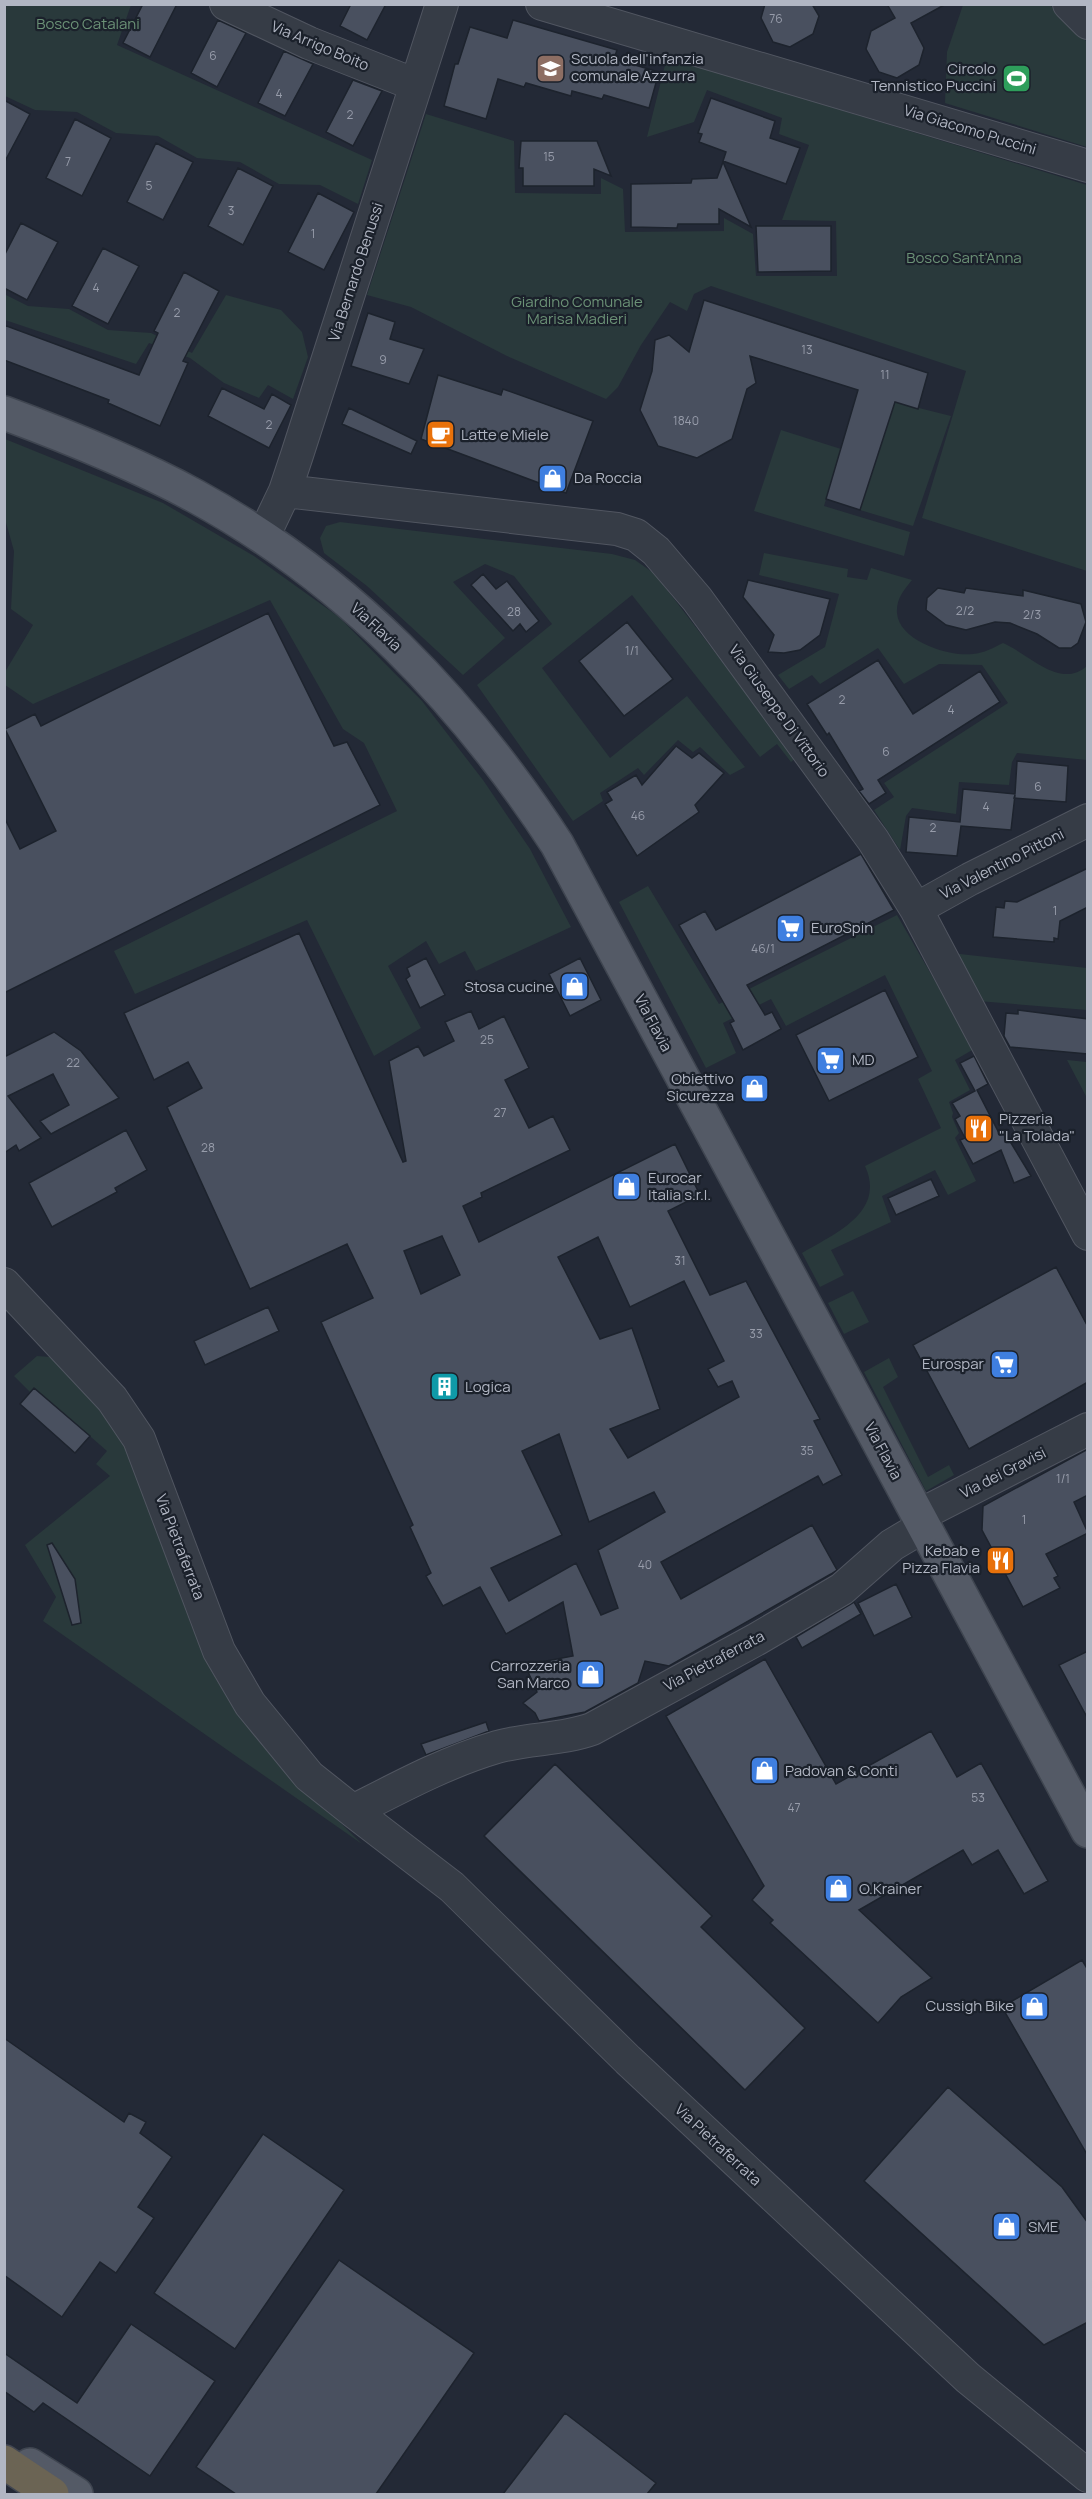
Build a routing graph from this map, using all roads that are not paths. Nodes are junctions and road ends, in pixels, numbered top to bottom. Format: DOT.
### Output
graph roads {
  1 [pos="226,4"];
  2 [pos="442,4"];
  3 [pos="542,4"];
  4 [pos="1069,4"];
  5 [pos="1088,23"];
  6 [pos="416,85"];
  7 [pos="1088,166"];
  8 [pos="4,413"];
  9 [pos="285,491"];
  10 [pos="263,537"];
  11 [pos="1088,820"];
  12 [pos="916,909"];
  13 [pos="1083,1215"];
  14 [pos="4,1284"];
  15 [pos="1088,1430"];
  16 [pos="921,1521"];
  17 [pos="353,1810"];
  18 [pos="1087,1830"];
  19 [pos="7,2454"];
  20 [pos="1088,2476"];
  21 [pos="53,2494"];
  22 [pos="76,2494"];
  1 -- 6 [label="street, Via Arrigo Boito"];
  2 -- 6 [label="street, Via Bernardo Benussi"];
  3 -- 7 [label="street, Via Giacomo Puccini"];
  4 -- 5 [label="street"];
  6 -- 9 [label="street, Via Bernardo Benussi"];
  8 -- 10 [label="main road, Via Flavia"];
  9 -- 10 [label="street, Via Bernardo Benussi"];
  9 -- 12 [label="street, Via Giuseppe Di Vittorio"];
  10 -- 16 [label="main road, Via Flavia"];
  11 -- 12 [label="street, Via Valentino Pittoni"];
  12 -- 13 [label="street, Via Giuseppe Di Vittorio"];
  14 -- 17 [label="street, Via Pietraferrata"];
  15 -- 16 [label="street, Via dei Gravisi"];
  16 -- 17 [label="street, Via Pietraferrata"];
  16 -- 18 [label="main road, Via Flavia"];
  17 -- 20 [label="street, Via Pietraferrata"];
  19 -- 21 [label="highway"];
  19 -- 22 [label="main road"];
}
